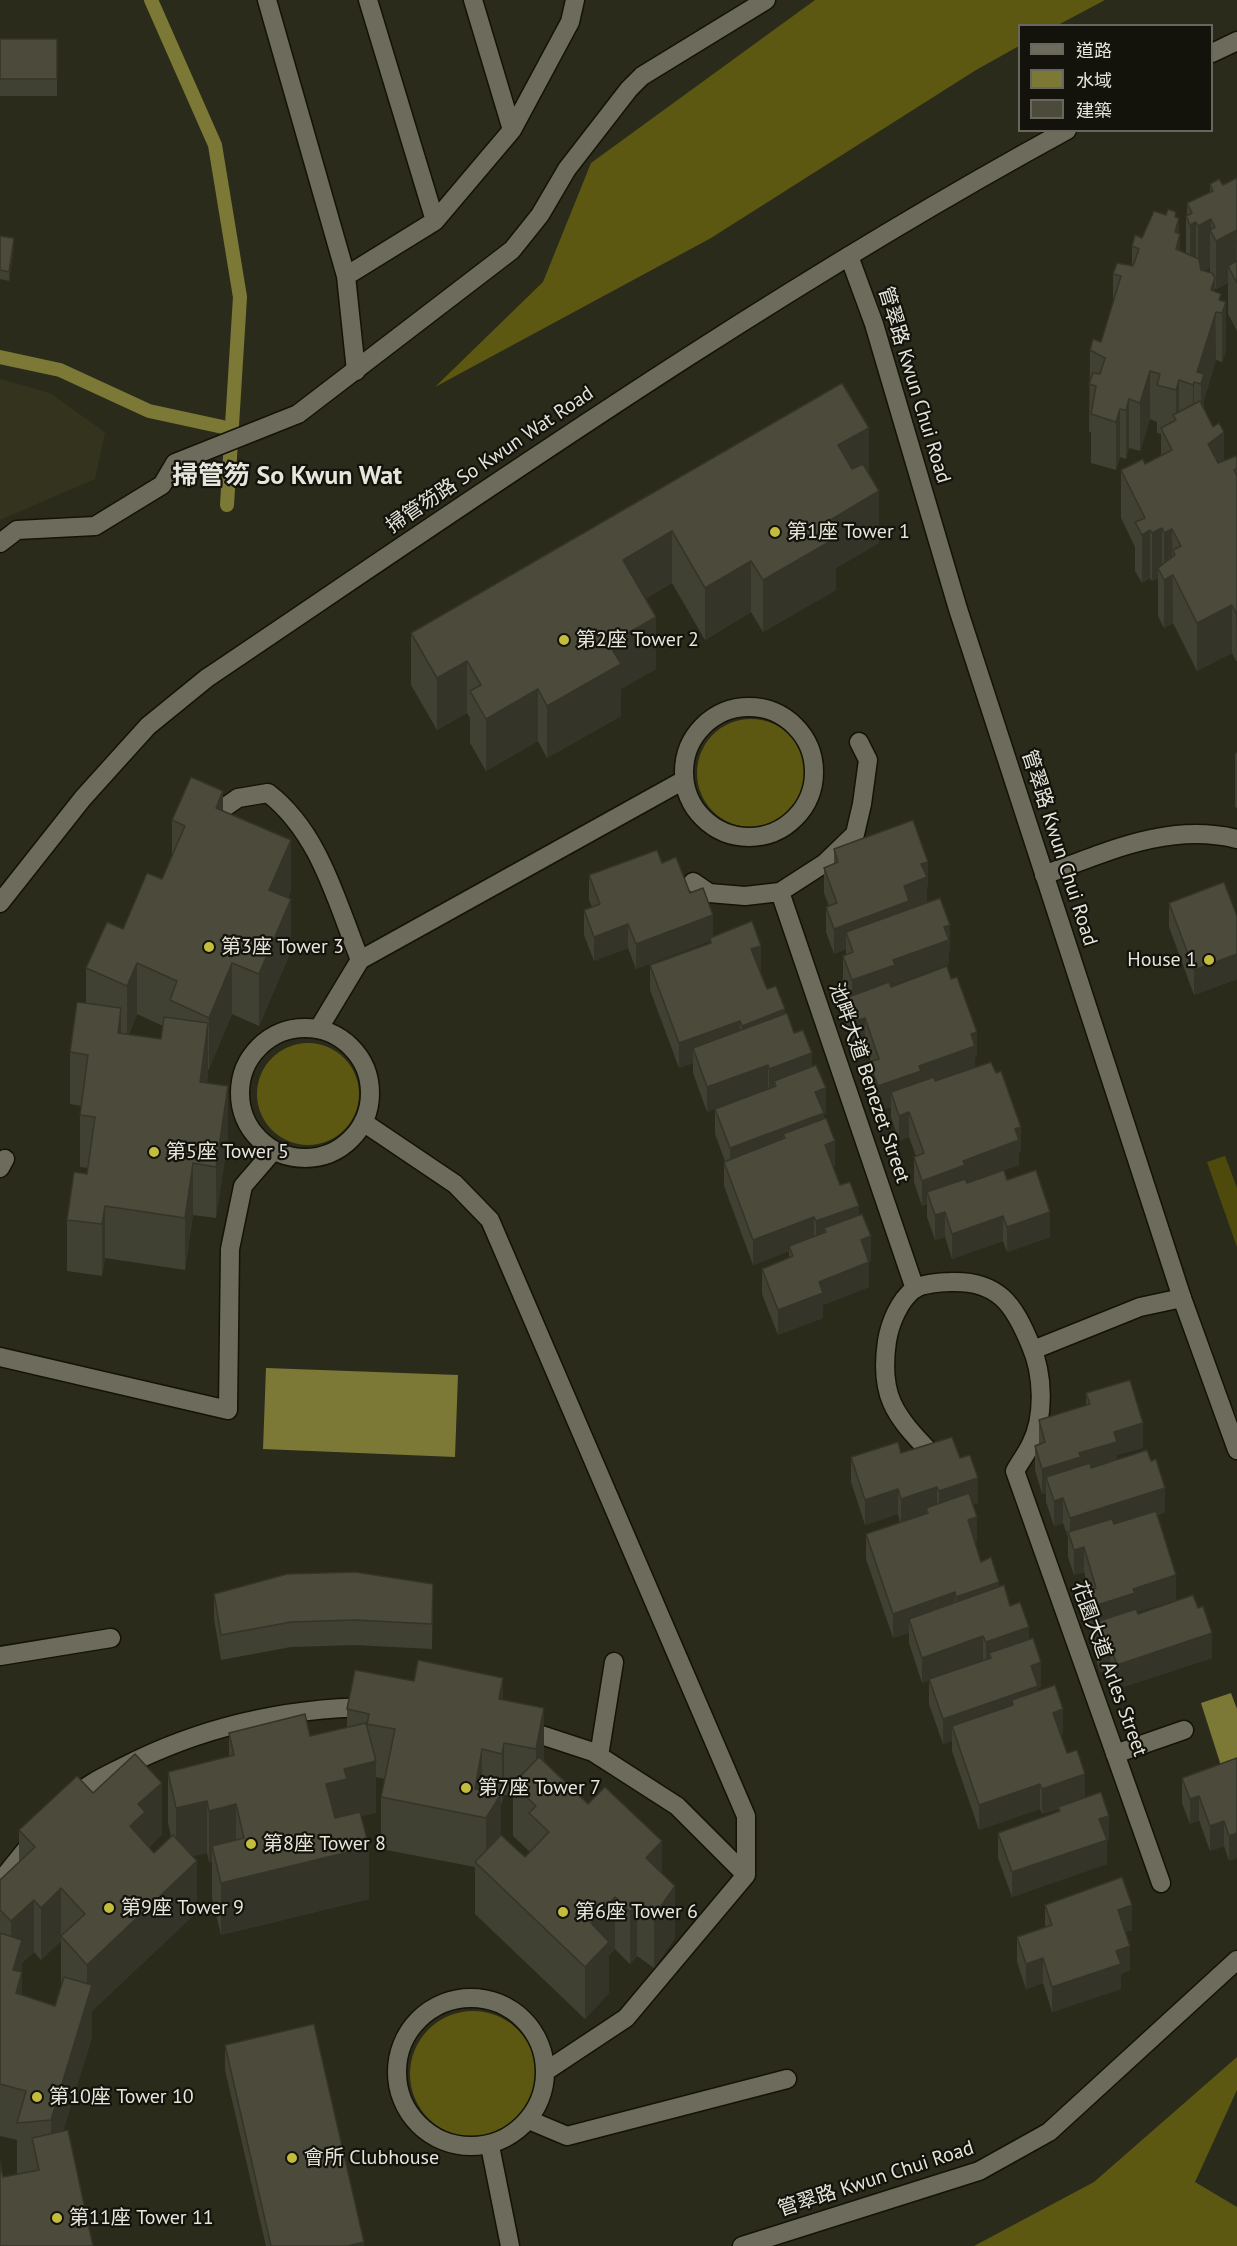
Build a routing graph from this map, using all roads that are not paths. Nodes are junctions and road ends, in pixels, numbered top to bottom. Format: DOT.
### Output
graph roads {
  1 [pos="267,0"];
  2 [pos="368,0"];
  3 [pos="473,0"];
  4 [pos="575,0"];
  5 [pos="766,0"];
  6 [pos="1237,41"];
  7 [pos="1213,53"];
  8 [pos="512,130"];
  9 [pos="1064,132"];
  10 [pos="435,221"];
  11 [pos="849,256"];
  12 [pos="346,276"];
  13 [pos="356,371"];
  14 [pos="0,543"];
  15 [pos="860,742"];
  16 [pos="684,780"];
  17 [pos="215,814"];
  18 [pos="1237,839"];
  19 [pos="1044,875"];
  20 [pos="693,882"];
  21 [pos="780,892"];
  22 [pos="0,903"];
  23 [pos="360,960"];
  24 [pos="319,1028"];
  25 [pos="363,1122"];
  26 [pos="274,1150"];
  27 [pos="915,1289"];
  28 [pos="1182,1298"];
  29 [pos="1033,1350"];
  30 [pos="0,1357"];
  31 [pos="1237,1450"];
  32 [pos="931,1453"];
  33 [pos="111,1638"];
  34 [pos="0,1656"];
  35 [pos="614,1662"];
  36 [pos="386,1706"];
  37 [pos="499,1722"];
  38 [pos="1184,1730"];
  39 [pos="1115,1754"];
  40 [pos="599,1756"];
  41 [pos="746,1875"];
  42 [pos="0,1882"];
  43 [pos="1161,1883"];
  44 [pos="1237,1960"];
  45 [pos="546,2071"];
  46 [pos="787,2079"];
  47 [pos="529,2120"];
  48 [pos="490,2146"];
  49 [pos="510,2246"];
  50 [pos="742,2246"];
  1 -- 12 [label="street"];
  2 -- 10 [label="street"];
  3 -- 8 [label="street"];
  4 -- 8 [label="street"];
  5 -- 13 [label="street"];
  6 -- 7 [label="street"];
  8 -- 10 [label="street"];
  9 -- 11 [label="street, 掃管笏路 So Kwun Wat Road"];
  10 -- 12 [label="street"];
  11 -- 19 [label="street, 管翠路 Kwun Chui Road"];
  11 -- 22 [label="street, 掃管笏路 So Kwun Wat Road"];
  12 -- 13 [label="street"];
  13 -- 14 [label="street"];
  15 -- 21 [label="street"];
  16 -- 16 [label="street"];
  16 -- 23 [label="street"];
  17 -- 23 [label="street"];
  18 -- 19 [label="street"];
  19 -- 28 [label="street, 管翠路 Kwun Chui Road"];
  20 -- 21 [label="street"];
  21 -- 27 [label="street, 池畔大道 Benezet Street"];
  23 -- 24 [label="street"];
  24 -- 25 [label="street"];
  24 -- 26 [label="street"];
  25 -- 26 [label="street"];
  25 -- 41 [label="street"];
  26 -- 30 [label="street"];
  27 -- 29 [label="street"];
  27 -- 32 [label="street"];
  28 -- 29 [label="street"];
  28 -- 31 [label="street, 管翠路 Kwun Chui Road"];
  29 -- 39 [label="street, 花園大道 Arles Street"];
  33 -- 34 [label="street"];
  35 -- 40 [label="street"];
  36 -- 42 [label="street"];
  37 -- 40 [label="street"];
  38 -- 39 [label="street"];
  39 -- 43 [label="street, 花園大道 Arles Street"];
  40 -- 41 [label="street"];
  41 -- 45 [label="street"];
  44 -- 50 [label="street, 管翠路 Kwun Chui Road"];
  45 -- 47 [label="street"];
  45 -- 48 [label="street"];
  46 -- 47 [label="street"];
  47 -- 48 [label="street"];
  48 -- 49 [label="street"];
}
